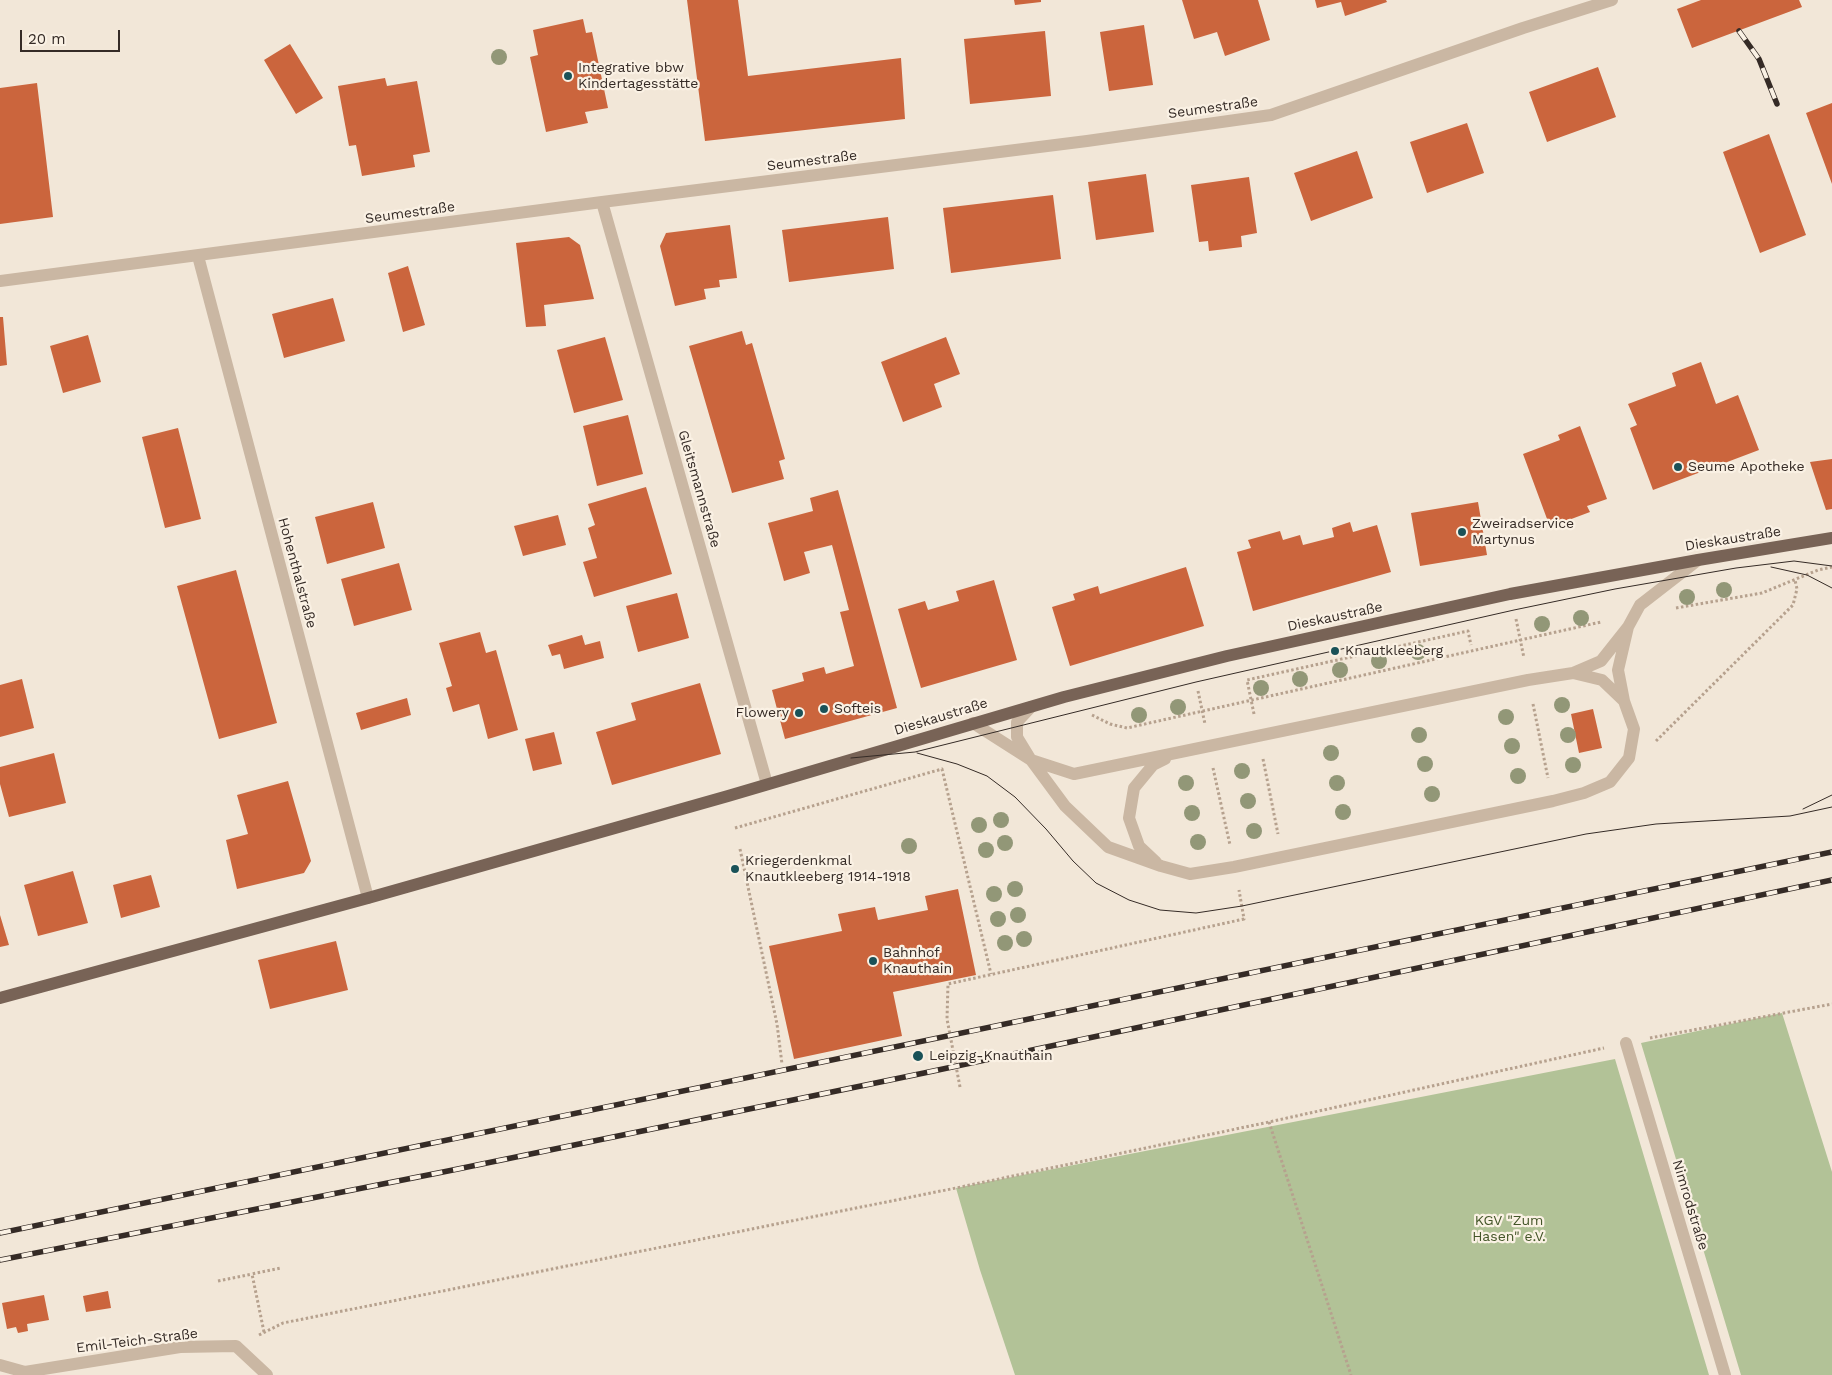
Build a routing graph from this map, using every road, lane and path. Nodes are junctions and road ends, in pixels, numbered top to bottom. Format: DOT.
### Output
graph roads {
  1 [pos="1612,0"];
  2 [pos="602,202"];
  3 [pos="198,256"];
  4 [pos="0,281"];
  5 [pos="1832,538"];
  6 [pos="1698,560"];
  7 [pos="1832,567"];
  8 [pos="1795,580"];
  9 [pos="1670,609"];
  10 [pos="1516,619"];
  11 [pos="1607,621"];
  12 [pos="1628,627"];
  13 [pos="1520,639"];
  14 [pos="1471,645"];
  15 [pos="1525,664"];
  16 [pos="1573,673"];
  17 [pos="1198,691"];
  18 [pos="1064,697"];
  19 [pos="1251,700"];
  20 [pos="1532,700"];
  21 [pos="1624,701"];
  22 [pos="1031,707"];
  23 [pos="1202,712"];
  24 [pos="1254,715"];
  25 [pos="973,723"];
  26 [pos="1206,730"];
  27 [pos="1178,752"];
  28 [pos="1262,757"];
  29 [pos="1629,758"];
  30 [pos="1031,760"];
  31 [pos="1213,767"];
  32 [pos="1549,780"];
  33 [pos="767,784"];
  34 [pos="735,828"];
  35 [pos="1279,836"];
  36 [pos="1230,846"];
  37 [pos="740,849"];
  38 [pos="1161,866"];
  39 [pos="1239,889"];
  40 [pos="368,898"];
  41 [pos="990,974"];
  42 [pos="0,998"];
  43 [pos="1832,1004"];
  44 [pos="1626,1043"];
  45 [pos="782,1064"];
  46 [pos="960,1087"];
  47 [pos="1269,1122"];
  48 [pos="281,1268"];
  49 [pos="252,1274"];
  50 [pos="218,1281"];
  51 [pos="264,1332"];
  52 [pos="236,1346"];
  53 [pos="0,1366"];
  54 [pos="267,1375"];
  55 [pos="1351,1375"];
  56 [pos="1725,1375"];
  1 -- 2 [label="street, Seumestraße"];
  2 -- 3 [label="street, Seumestraße"];
  2 -- 33 [label="street, Gleitsmannstraße"];
  3 -- 4 [label="street, Seumestraße"];
  3 -- 40 [label="street, Hohenthalstraße"];
  5 -- 6 [label="main road, Dieskaustraße"];
  6 -- 12 [label="street"];
  6 -- 18 [label="main road, Dieskaustraße"];
  7 -- 8 [label="path"];
  8 -- 9 [label="path"];
  8 -- 29 [label="path"];
  10 -- 13 [label="path"];
  11 -- 13 [label="path"];
  12 -- 16 [label="street"];
  12 -- 21 [label="street"];
  13 -- 15 [label="path"];
  13 -- 19 [label="path"];
  14 -- 19 [label="path"];
  16 -- 21 [label="street"];
  16 -- 27 [label="street"];
  17 -- 23 [label="path"];
  18 -- 22 [label="main road, Dieskaustraße"];
  18 -- 23 [label="path"];
  19 -- 23 [label="path"];
  19 -- 24 [label="path"];
  20 -- 32 [label="path"];
  21 -- 29 [label="street"];
  22 -- 25 [label="main road, Dieskaustraße"];
  22 -- 30 [label="street"];
  23 -- 26 [label="path"];
  25 -- 30 [label="street"];
  25 -- 33 [label="main road, Dieskaustraße"];
  27 -- 30 [label="street"];
  27 -- 38 [label="street"];
  28 -- 35 [label="path"];
  29 -- 38 [label="street"];
  30 -- 38 [label="street"];
  31 -- 36 [label="path"];
  33 -- 40 [label="main road, Dieskaustraße"];
  34 -- 41 [label="path"];
  37 -- 45 [label="path"];
  39 -- 41 [label="path"];
  40 -- 42 [label="main road, Dieskaustraße"];
  41 -- 46 [label="path"];
  43 -- 44 [label="path"];
  44 -- 47 [label="path"];
  44 -- 56 [label="street, Nimrodstraße"];
  47 -- 51 [label="path"];
  47 -- 55 [label="path"];
  48 -- 49 [label="path"];
  49 -- 50 [label="path"];
  49 -- 51 [label="path"];
  51 -- 52 [label="path"];
  52 -- 53 [label="street, Emil-Teich-Straße"];
  52 -- 54 [label="street"];
}
